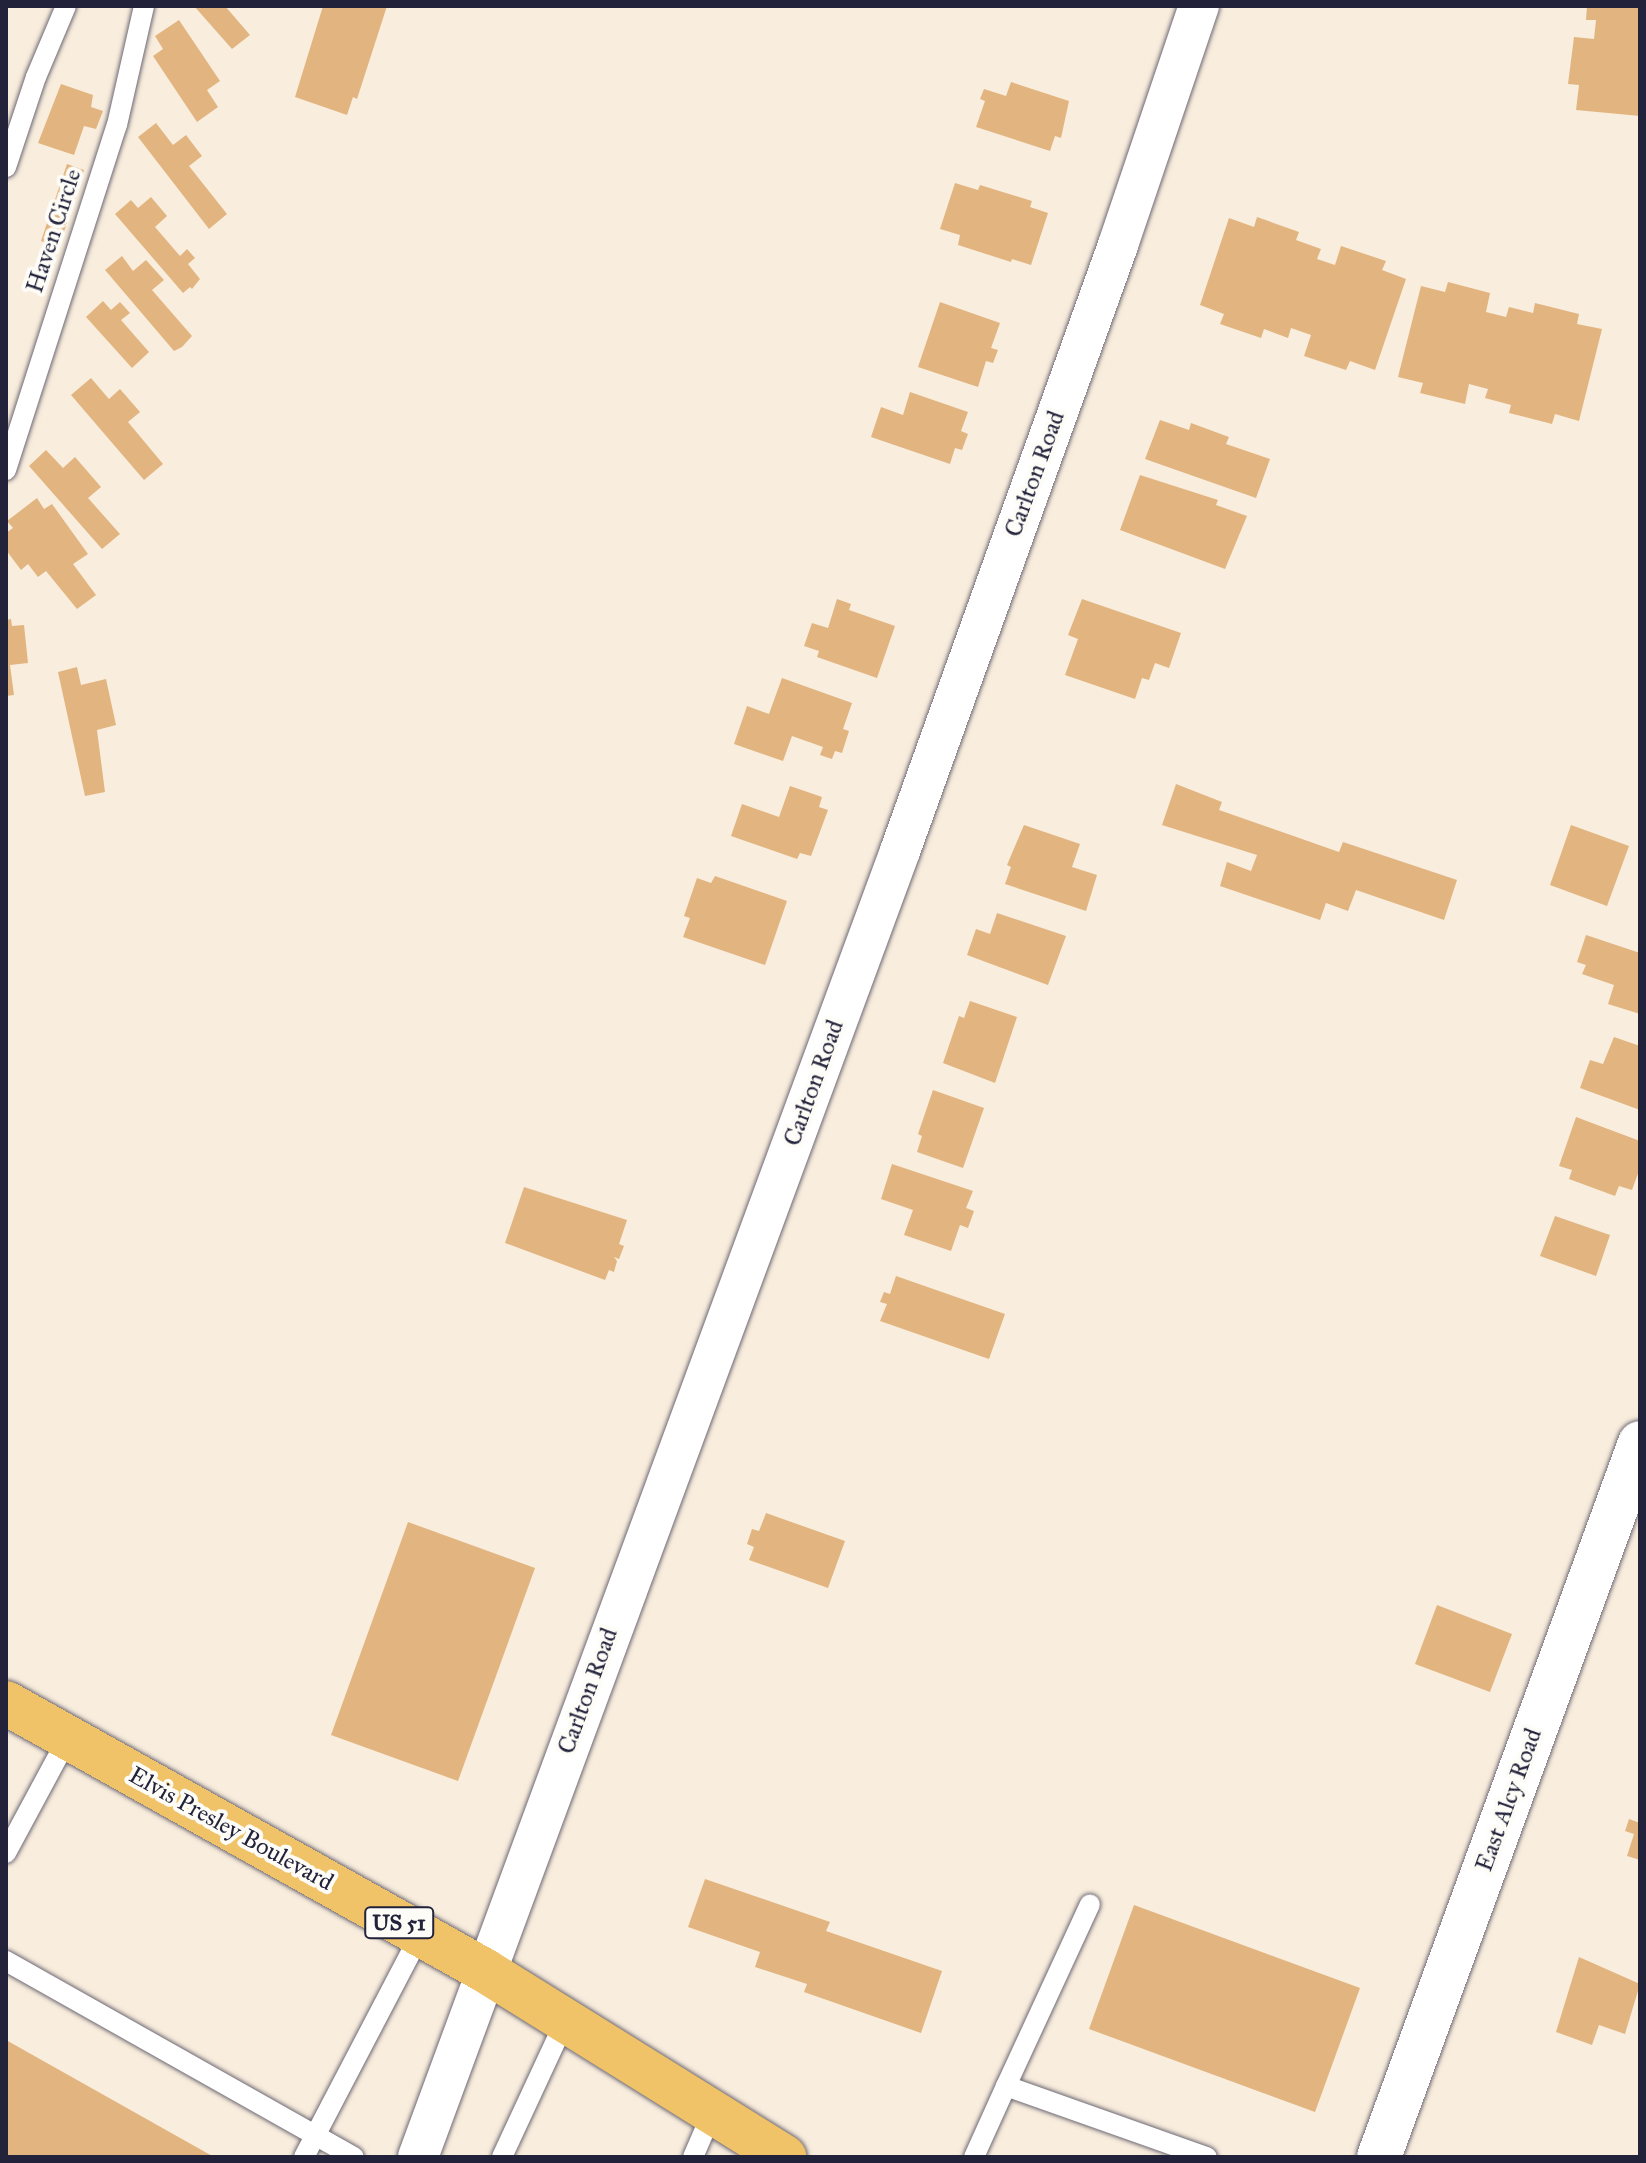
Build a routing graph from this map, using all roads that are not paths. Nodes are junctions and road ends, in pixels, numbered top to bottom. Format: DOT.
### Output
graph roads {
  1 [pos="66,6"];
  2 [pos="144,6"];
  3 [pos="1199,6"];
  4 [pos="6,167"];
  5 [pos="6,470"];
  6 [pos="1640,1443"];
  7 [pos="6,1703"];
  8 [pos="68,1738"];
  9 [pos="6,1853"];
  10 [pos="1090,1904"];
  11 [pos="420,1935"];
  12 [pos="6,1961"];
  13 [pos="484,1970"];
  14 [pos="565,2021"];
  15 [pos="1006,2086"];
  16 [pos="712,2113"];
  17 [pos="315,2135"];
  18 [pos="777,2155"];
  19 [pos="304,2157"];
  20 [pos="354,2157"];
  21 [pos="418,2157"];
  22 [pos="502,2157"];
  23 [pos="693,2157"];
  24 [pos="974,2157"];
  25 [pos="1207,2157"];
  26 [pos="1379,2157"];
  1 -- 4 [label="lane"];
  2 -- 5 [label="lane, Haven Circle"];
  3 -- 13 [label="street, Carlton Road"];
  6 -- 26 [label="street, East Alcy Road"];
  7 -- 8 [label="main road, Elvis Presley Boulevard / US 51"];
  8 -- 9 [label="lane"];
  8 -- 11 [label="main road, Elvis Presley Boulevard / US 51"];
  10 -- 15 [label="lane"];
  11 -- 13 [label="main road, Elvis Presley Boulevard / US 51"];
  11 -- 17 [label="lane"];
  12 -- 17 [label="lane"];
  13 -- 14 [label="main road, Elvis Presley Boulevard / US 51"];
  13 -- 21 [label="street, Carlton Road"];
  14 -- 16 [label="main road, Elvis Presley Boulevard / US 51"];
  14 -- 22 [label="lane"];
  15 -- 24 [label="lane"];
  15 -- 25 [label="lane"];
  16 -- 18 [label="main road, Elvis Presley Boulevard / US 51"];
  16 -- 23 [label="lane"];
  17 -- 19 [label="lane"];
  17 -- 20 [label="lane"];
}
